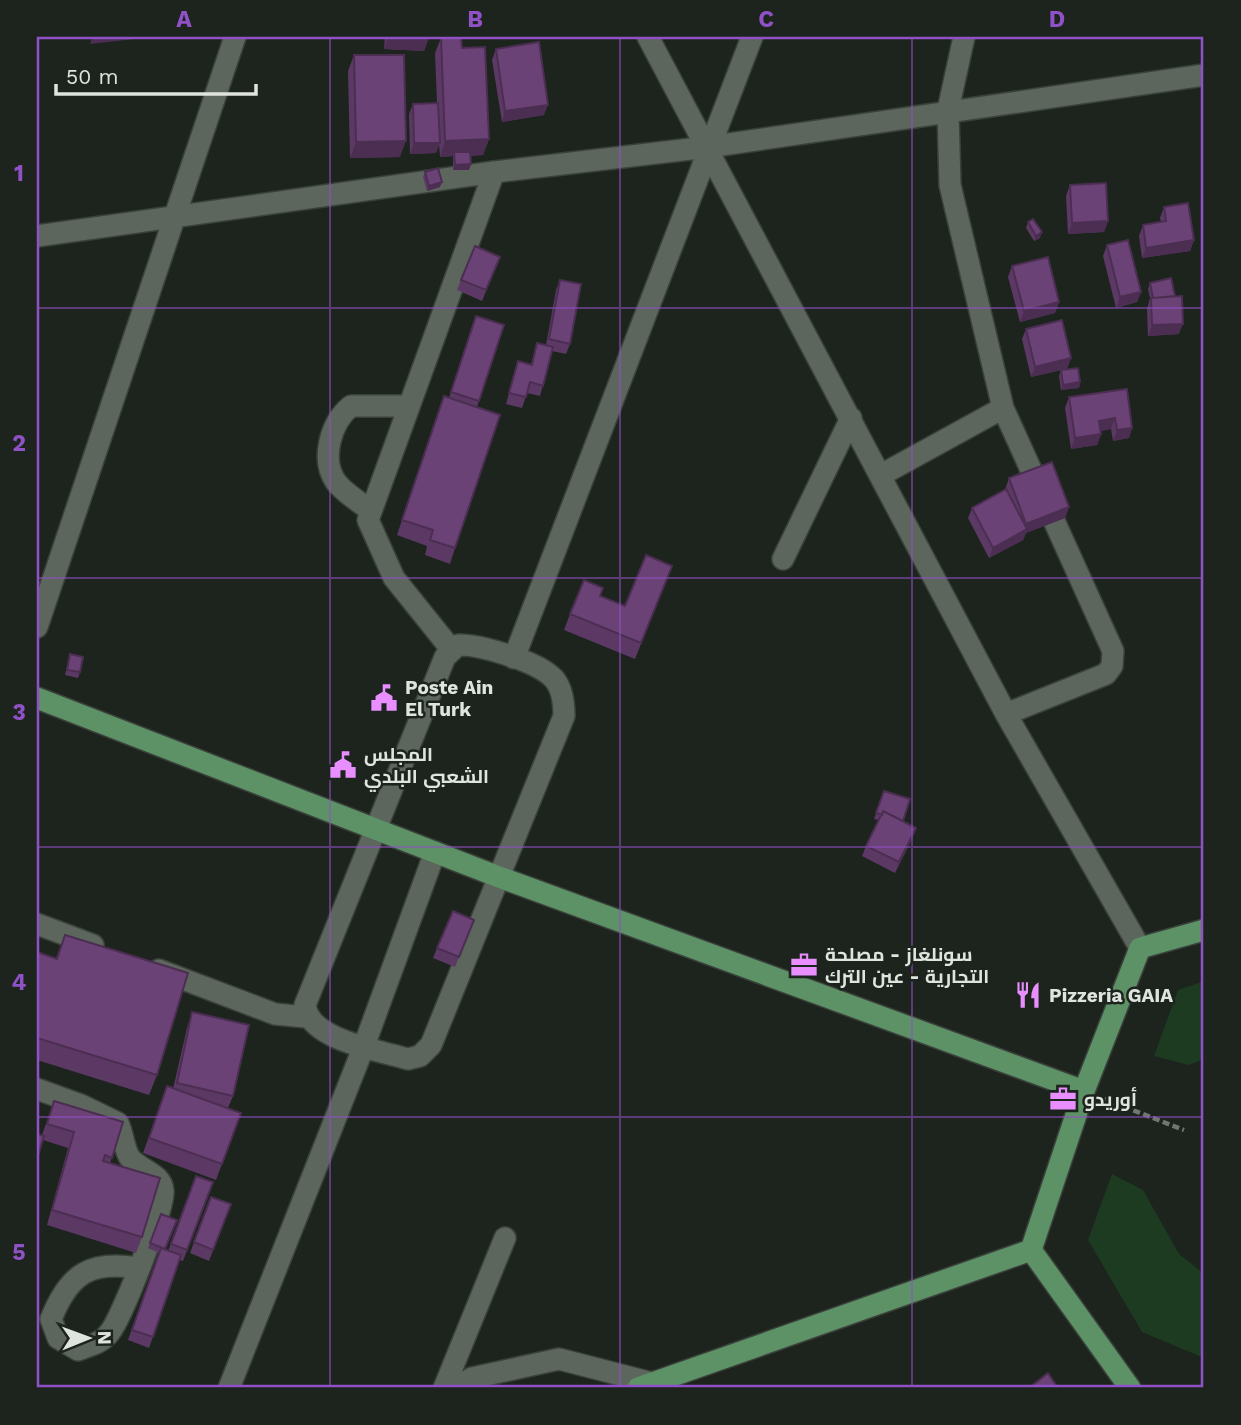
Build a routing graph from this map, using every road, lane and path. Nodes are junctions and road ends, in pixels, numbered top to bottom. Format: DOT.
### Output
graph roads {
  1 [pos="235,37"];
  2 [pos="648,37"];
  3 [pos="752,37"];
  4 [pos="964,37"];
  5 [pos="1204,75"];
  6 [pos="948,110"];
  7 [pos="708,147"];
  8 [pos="494,172"];
  9 [pos="173,217"];
  10 [pos="37,236"];
  11 [pos="409,406"];
  12 [pos="1003,408"];
  13 [pos="851,418"];
  14 [pos="881,475"];
  15 [pos="371,511"];
  16 [pos="783,559"];
  17 [pos="37,627"];
  18 [pos="451,649"];
  19 [pos="514,658"];
  20 [pos="37,698"];
  21 [pos="1006,714"];
  22 [pos="376,829"];
  23 [pos="436,852"];
  24 [pos="499,877"];
  25 [pos="37,924"];
  26 [pos="1204,930"];
  27 [pos="1140,948"];
  28 [pos="112,952"];
  29 [pos="137,962"];
  30 [pos="306,1017"];
  31 [pos="364,1046"];
  32 [pos="37,1089"];
  33 [pos="1084,1091"];
  34 [pos="1184,1130"];
  35 [pos="505,1238"];
  36 [pos="1031,1250"];
  37 [pos="138,1268"];
  38 [pos="645,1386"];
  39 [pos="229,1388"];
  40 [pos="444,1388"];
  41 [pos="455,1388"];
  42 [pos="1130,1388"];
  1 -- 9 [label="street"];
  2 -- 7 [label="street"];
  3 -- 7 [label="street"];
  4 -- 6 [label="street"];
  5 -- 6 [label="street"];
  6 -- 7 [label="street"];
  6 -- 12 [label="street"];
  7 -- 8 [label="street"];
  7 -- 13 [label="street"];
  7 -- 19 [label="street"];
  8 -- 9 [label="street"];
  8 -- 11 [label="street"];
  9 -- 10 [label="street"];
  9 -- 17 [label="street"];
  11 -- 15 [label="street"];
  11 -- 15 [label="street"];
  12 -- 14 [label="street"];
  12 -- 21 [label="street"];
  13 -- 14 [label="street"];
  13 -- 16 [label="street"];
  14 -- 21 [label="street"];
  15 -- 18 [label="street"];
  18 -- 19 [label="street"];
  18 -- 22 [label="street"];
  19 -- 24 [label="street"];
  20 -- 22 [label="main road"];
  21 -- 27 [label="street"];
  22 -- 23 [label="main road"];
  22 -- 30 [label="street"];
  23 -- 24 [label="main road"];
  23 -- 31 [label="street"];
  24 -- 31 [label="street"];
  24 -- 33 [label="main road"];
  25 -- 28 [label="street"];
  26 -- 27 [label="main road"];
  27 -- 33 [label="main road"];
  29 -- 30 [label="street"];
  30 -- 31 [label="street"];
  31 -- 39 [label="street"];
  32 -- 37 [label="street"];
  33 -- 34 [label="path"];
  33 -- 36 [label="main road"];
  35 -- 40 [label="street"];
  36 -- 38 [label="main road"];
  36 -- 42 [label="main road"];
  37 -- 37 [label="street"];
  38 -- 41 [label="street"];
}
